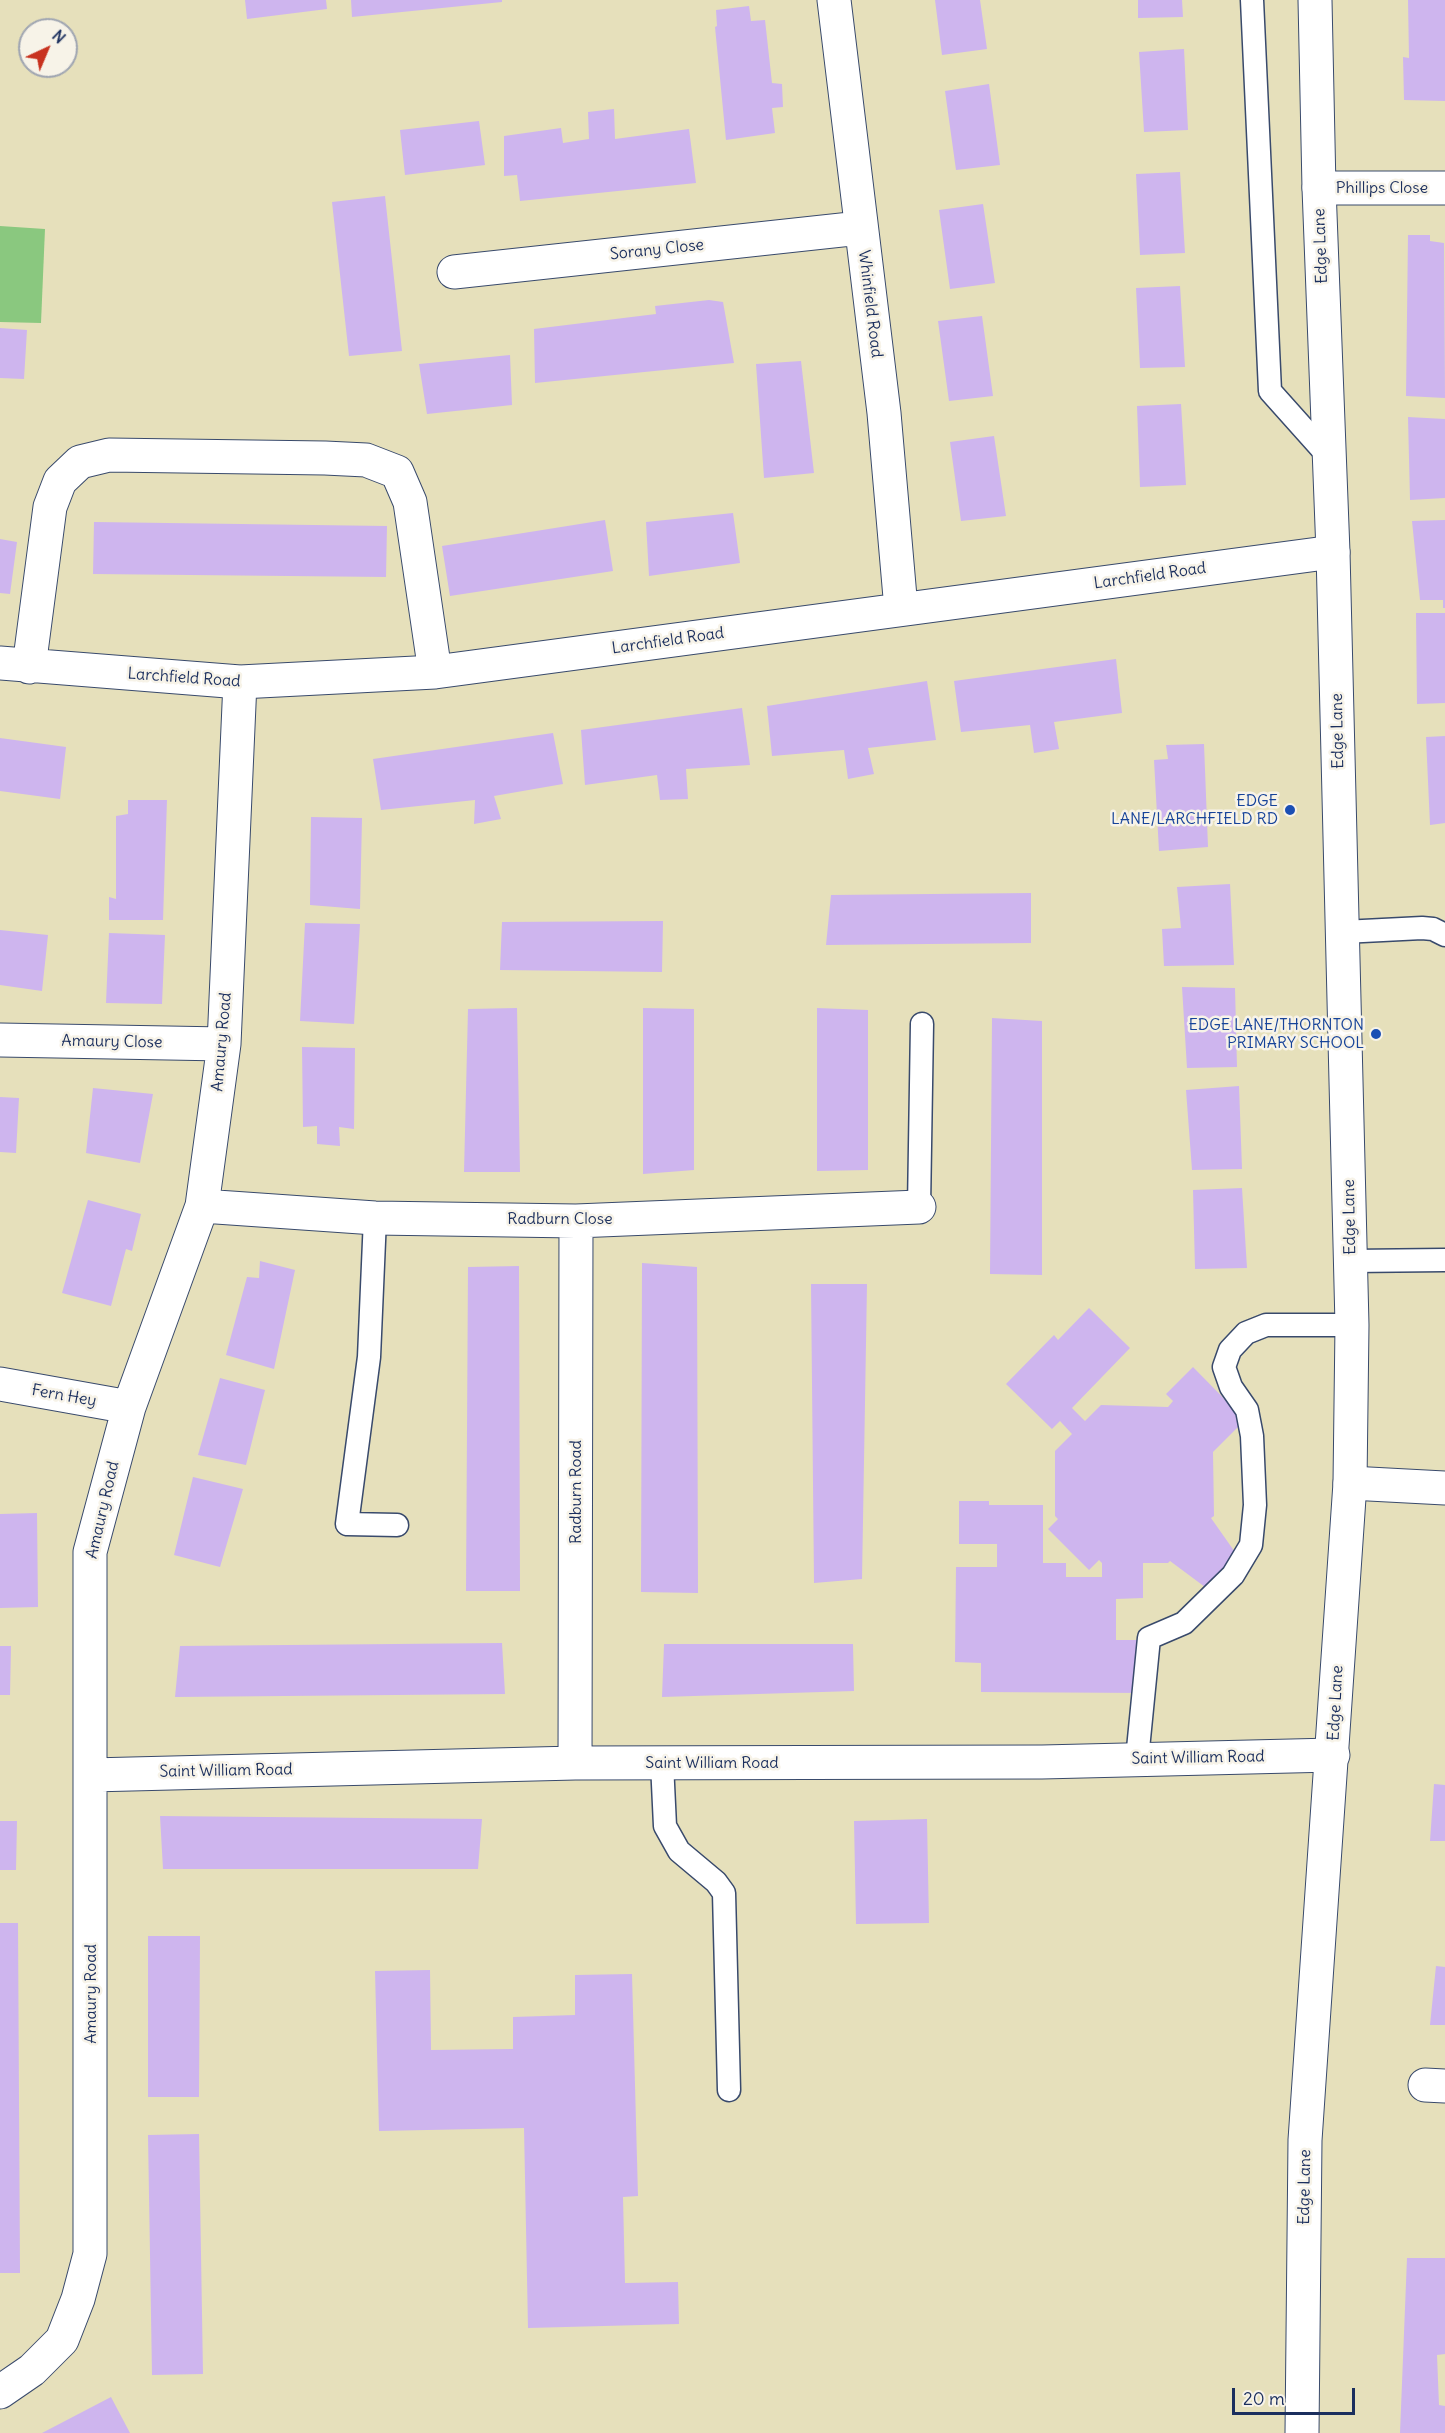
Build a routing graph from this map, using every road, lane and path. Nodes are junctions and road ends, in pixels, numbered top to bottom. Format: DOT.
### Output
graph roads {
  1 [pos="834,0"];
  2 [pos="1252,0"];
  3 [pos="1315,0"];
  4 [pos="1319,188"];
  5 [pos="1445,188"];
  6 [pos="860,228"];
  7 [pos="454,272"];
  8 [pos="1329,457"];
  9 [pos="1333,552"];
  10 [pos="901,609"];
  11 [pos="14,665"];
  12 [pos="435,672"];
  13 [pos="240,682"];
  14 [pos="1343,933"];
  15 [pos="1445,935"];
  16 [pos="922,1024"];
  17 [pos="0,1040"];
  18 [pos="224,1044"];
  19 [pos="202,1206"];
  20 [pos="919,1207"];
  21 [pos="375,1218"];
  22 [pos="576,1221"];
  23 [pos="1445,1260"];
  24 [pos="1351,1261"];
  25 [pos="1352,1325"];
  26 [pos="0,1384"];
  27 [pos="129,1407"];
  28 [pos="1350,1484"];
  29 [pos="1445,1488"];
  30 [pos="398,1525"];
  31 [pos="1333,1755"];
  32 [pos="1137,1759"];
  33 [pos="575,1763"];
  34 [pos="662,1763"];
  35 [pos="92,1774"];
  36 [pos="729,2090"];
  37 [pos="0,2392"];
  38 [pos="1302,2433"];
  1 -- 6 [label="street, Whinfield Road"];
  2 -- 8 [label="lane"];
  3 -- 4 [label="street, Edge Lane"];
  4 -- 5 [label="street, Phillips Close"];
  4 -- 8 [label="street, Edge Lane"];
  6 -- 7 [label="street, Sorany Close"];
  6 -- 10 [label="street, Whinfield Road"];
  8 -- 9 [label="street, Edge Lane"];
  9 -- 10 [label="street, Larchfield Road"];
  9 -- 14 [label="street, Edge Lane"];
  10 -- 12 [label="street, Larchfield Road"];
  11 -- 12 [label="street"];
  11 -- 13 [label="street, Larchfield Road"];
  12 -- 13 [label="street, Larchfield Road"];
  13 -- 18 [label="street, Amaury Road"];
  14 -- 15 [label="lane"];
  14 -- 24 [label="street, Edge Lane"];
  16 -- 20 [label="lane"];
  17 -- 18 [label="street, Amaury Close"];
  18 -- 19 [label="street, Amaury Road"];
  19 -- 21 [label="street, Radburn Close"];
  19 -- 27 [label="street, Amaury Road"];
  20 -- 22 [label="street, Radburn Close"];
  21 -- 22 [label="street, Radburn Close"];
  21 -- 30 [label="lane"];
  22 -- 33 [label="street, Radburn Road"];
  23 -- 24 [label="lane"];
  24 -- 25 [label="street, Edge Lane"];
  25 -- 28 [label="street, Edge Lane"];
  25 -- 32 [label="lane"];
  26 -- 27 [label="street, Fern Hey"];
  27 -- 35 [label="street, Amaury Road"];
  28 -- 29 [label="street"];
  28 -- 31 [label="street, Edge Lane"];
  31 -- 32 [label="street, Saint William Road"];
  31 -- 38 [label="street, Edge Lane"];
  32 -- 34 [label="street, Saint William Road"];
  33 -- 34 [label="street, Saint William Road"];
  33 -- 35 [label="street, Saint William Road"];
  34 -- 36 [label="lane"];
  35 -- 37 [label="street, Amaury Road"];
}
